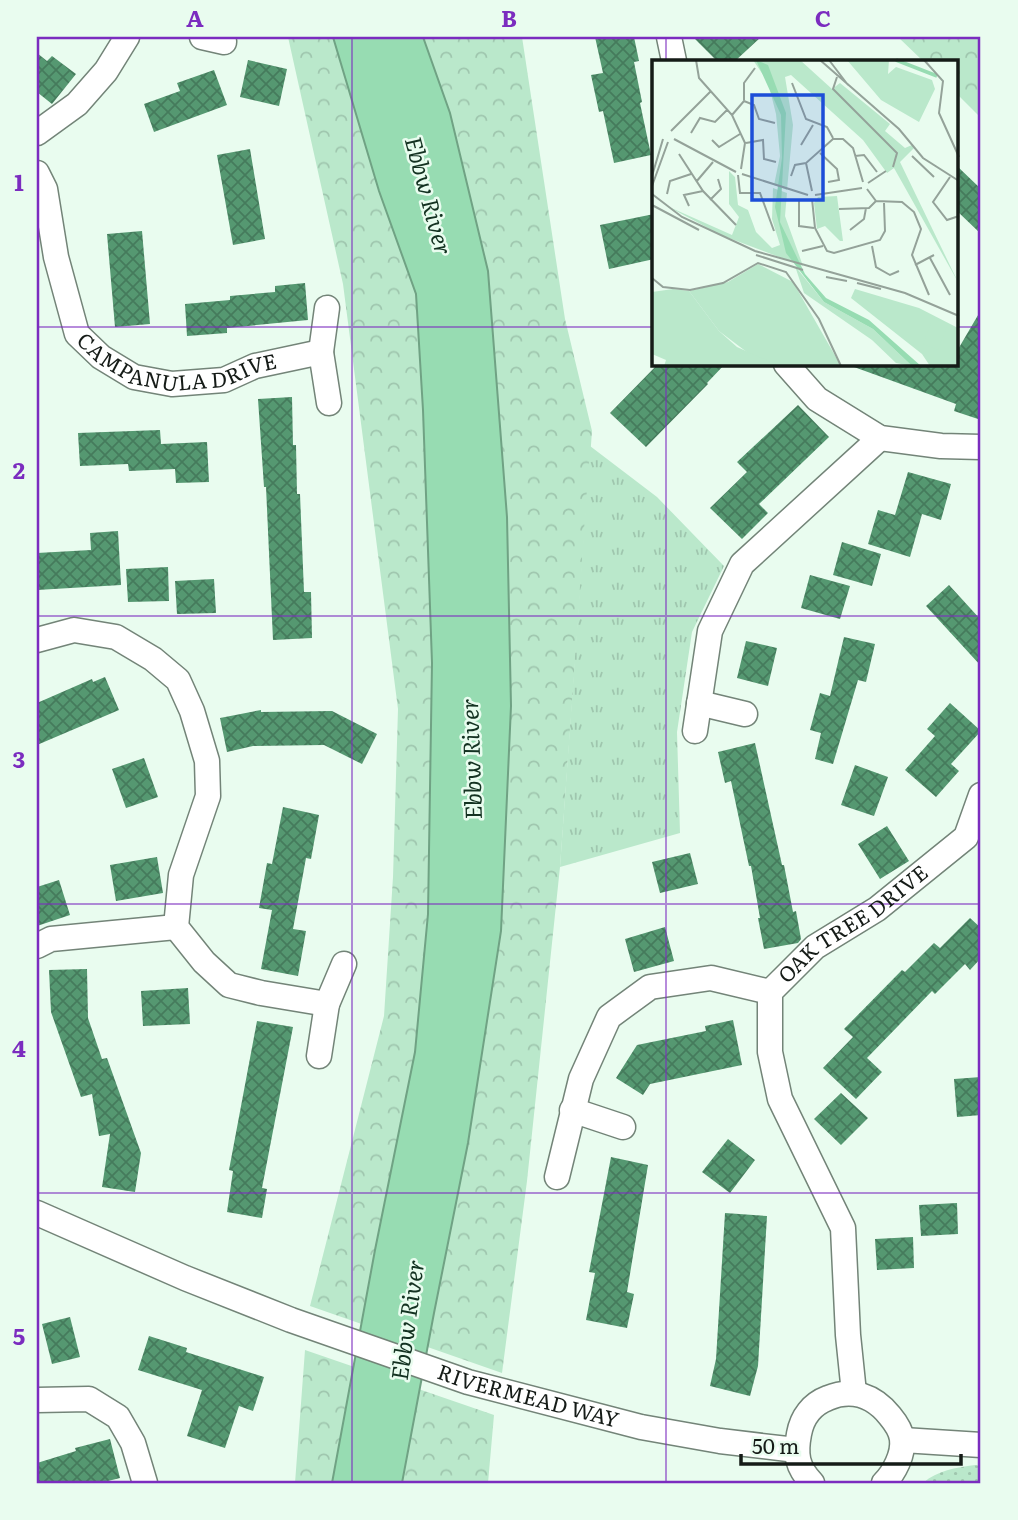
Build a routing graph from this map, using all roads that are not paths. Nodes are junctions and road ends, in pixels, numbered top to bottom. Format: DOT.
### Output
graph roads {
  1 [pos="127,37"];
  2 [pos="669,37"];
  3 [pos="674,60"];
  4 [pos="37,133"];
  5 [pos="37,173"];
  6 [pos="327,308"];
  7 [pos="321,352"];
  8 [pos="788,366"];
  9 [pos="329,403"];
  10 [pos="880,438"];
  11 [pos="981,446"];
  12 [pos="37,640"];
  13 [pos="699,703"];
  14 [pos="745,714"];
  15 [pos="695,731"];
  16 [pos="981,795"];
  17 [pos="974,844"];
  18 [pos="176,927"];
  19 [pos="37,946"];
  20 [pos="344,964"];
  21 [pos="770,992"];
  22 [pos="327,1004"];
  23 [pos="319,1056"];
  24 [pos="572,1110"];
  25 [pos="623,1127"];
  26 [pos="557,1177"];
  27 [pos="37,1213"];
  28 [pos="854,1393"];
  29 [pos="37,1400"];
  30 [pos="902,1440"];
  31 [pos="981,1445"];
  32 [pos="796,1450"];
  33 [pos="145,1483"];
  34 [pos="812,1483"];
  35 [pos="884,1483"];
  1 -- 4 [label="street"];
  2 -- 3 [label="street"];
  5 -- 7 [label="street, CAMPANULA DRIVE"];
  6 -- 7 [label="street"];
  7 -- 9 [label="street"];
  8 -- 10 [label="street"];
  10 -- 11 [label="street"];
  10 -- 13 [label="street"];
  12 -- 18 [label="street"];
  13 -- 14 [label="street"];
  13 -- 15 [label="street"];
  16 -- 17 [label="street, OAK TREE DRIVE"];
  17 -- 21 [label="street, OAK TREE DRIVE"];
  18 -- 19 [label="street"];
  18 -- 22 [label="street"];
  20 -- 22 [label="street"];
  21 -- 24 [label="street"];
  21 -- 28 [label="street, OAK TREE DRIVE"];
  22 -- 23 [label="street"];
  24 -- 25 [label="street"];
  24 -- 26 [label="street"];
  27 -- 32 [label="street, RIVERMEAD WAY"];
  28 -- 30 [label="street"];
  28 -- 32 [label="street"];
  29 -- 33 [label="street"];
  30 -- 31 [label="street"];
  30 -- 35 [label="street"];
  32 -- 34 [label="street"];
}
